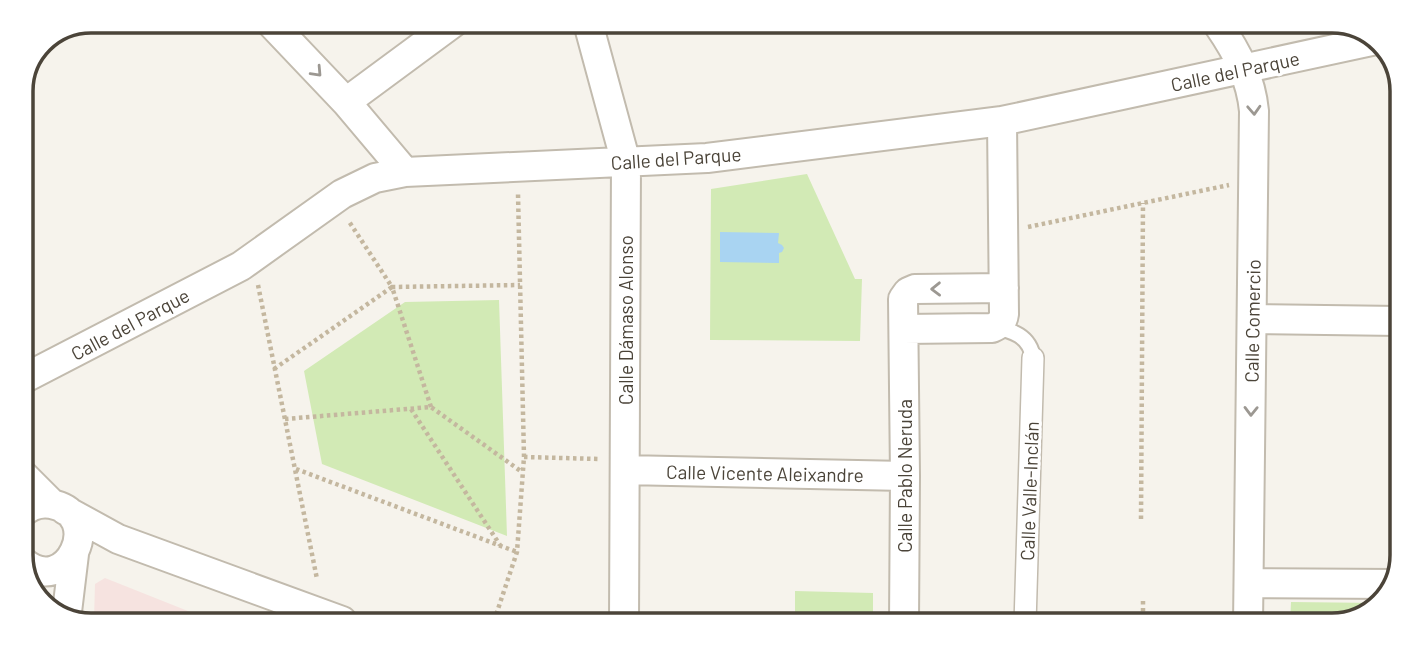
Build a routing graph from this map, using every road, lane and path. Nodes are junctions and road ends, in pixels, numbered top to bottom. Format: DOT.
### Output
graph roads {
  1 [pos="280,33"];
  2 [pos="440,33"];
  3 [pos="590,33"];
  4 [pos="1223,33"];
  5 [pos="1363,43"];
  6 [pos="1244,69"];
  7 [pos="346,103"];
  8 [pos="1002,121"];
  9 [pos="626,163"];
  10 [pos="405,172"];
  11 [pos="1254,180"];
  12 [pos="518,194"];
  13 [pos="1143,203"];
  14 [pos="347,218"];
  15 [pos="1003,232"];
  16 [pos="258,285"];
  17 [pos="520,285"];
  18 [pos="392,287"];
  19 [pos="1004,288"];
  20 [pos="1252,319"];
  21 [pos="1390,320"];
  22 [pos="992,328"];
  23 [pos="904,329"];
  24 [pos="1033,358"];
  25 [pos="274,369"];
  26 [pos="33,374"];
  27 [pos="431,407"];
  28 [pos="410,409"];
  29 [pos="285,419"];
  30 [pos="524,457"];
  31 [pos="615,464"];
  32 [pos="296,469"];
  33 [pos="522,473"];
  34 [pos="905,476"];
  35 [pos="33,484"];
  36 [pos="33,506"];
  37 [pos="58,507"];
  38 [pos="1141,519"];
  39 [pos="118,539"];
  40 [pos="501,546"];
  41 [pos="76,551"];
  42 [pos="517,552"];
  43 [pos="35,568"];
  44 [pos="39,578"];
  45 [pos="317,579"];
  46 [pos="1249,583"];
  47 [pos="1382,584"];
  48 [pos="54,599"];
  49 [pos="1143,601"];
  50 [pos="66,606"];
  51 [pos="320,613"];
  52 [pos="497,613"];
  53 [pos="623,613"];
  54 [pos="904,613"];
  55 [pos="1025,613"];
  56 [pos="1143,613"];
  57 [pos="1248,613"];
  1 -- 7 [label="street, one-way"];
  2 -- 7 [label="street"];
  3 -- 9 [label="street, Calle Dámaso Alonso"];
  4 -- 6 [label="street, Calle Comercio"];
  5 -- 6 [label="street, Calle del Parque"];
  6 -- 8 [label="street, Calle del Parque"];
  6 -- 11 [label="street, Calle Comercio, one-way"];
  7 -- 10 [label="street"];
  8 -- 9 [label="street, Calle del Parque"];
  8 -- 15 [label="street"];
  9 -- 10 [label="street, Calle del Parque"];
  9 -- 31 [label="street, Calle Dámaso Alonso"];
  10 -- 26 [label="street, Calle del Parque"];
  11 -- 13 [label="path"];
  11 -- 20 [label="street, Calle Comercio"];
  12 -- 17 [label="path"];
  13 -- 15 [label="path"];
  13 -- 38 [label="path"];
  14 -- 18 [label="path"];
  15 -- 19 [label="street"];
  16 -- 25 [label="path"];
  17 -- 18 [label="path"];
  17 -- 30 [label="path"];
  18 -- 25 [label="path"];
  18 -- 27 [label="path"];
  19 -- 22 [label="street"];
  19 -- 23 [label="street, Calle Pablo Neruda, one-way"];
  20 -- 21 [label="street"];
  20 -- 46 [label="street, Calle Comercio, one-way"];
  22 -- 23 [label="street"];
  22 -- 24 [label="lane"];
  23 -- 34 [label="street, Calle Pablo Neruda"];
  24 -- 55 [label="street, Calle Valle-Inclán"];
  25 -- 29 [label="path"];
  27 -- 28 [label="path"];
  27 -- 33 [label="path"];
  28 -- 29 [label="path"];
  28 -- 40 [label="path"];
  29 -- 32 [label="path"];
  30 -- 31 [label="path"];
  30 -- 33 [label="path"];
  31 -- 34 [label="street, Calle Vicente Aleixandre"];
  31 -- 53 [label="street, Calle Dámaso Alonso"];
  32 -- 40 [label="path"];
  32 -- 45 [label="path"];
  33 -- 42 [label="path"];
  34 -- 54 [label="street, Calle Pablo Neruda"];
  35 -- 37 [label="street"];
  36 -- 37 [label="street"];
  37 -- 39 [label="street"];
  37 -- 41 [label="street"];
  39 -- 41 [label="street"];
  39 -- 51 [label="street"];
  40 -- 42 [label="path"];
  41 -- 43 [label="street"];
  41 -- 50 [label="street"];
  42 -- 52 [label="path"];
  44 -- 48 [label="street"];
  46 -- 47 [label="street"];
  46 -- 57 [label="street, Calle Comercio"];
  49 -- 56 [label="path"];
}
